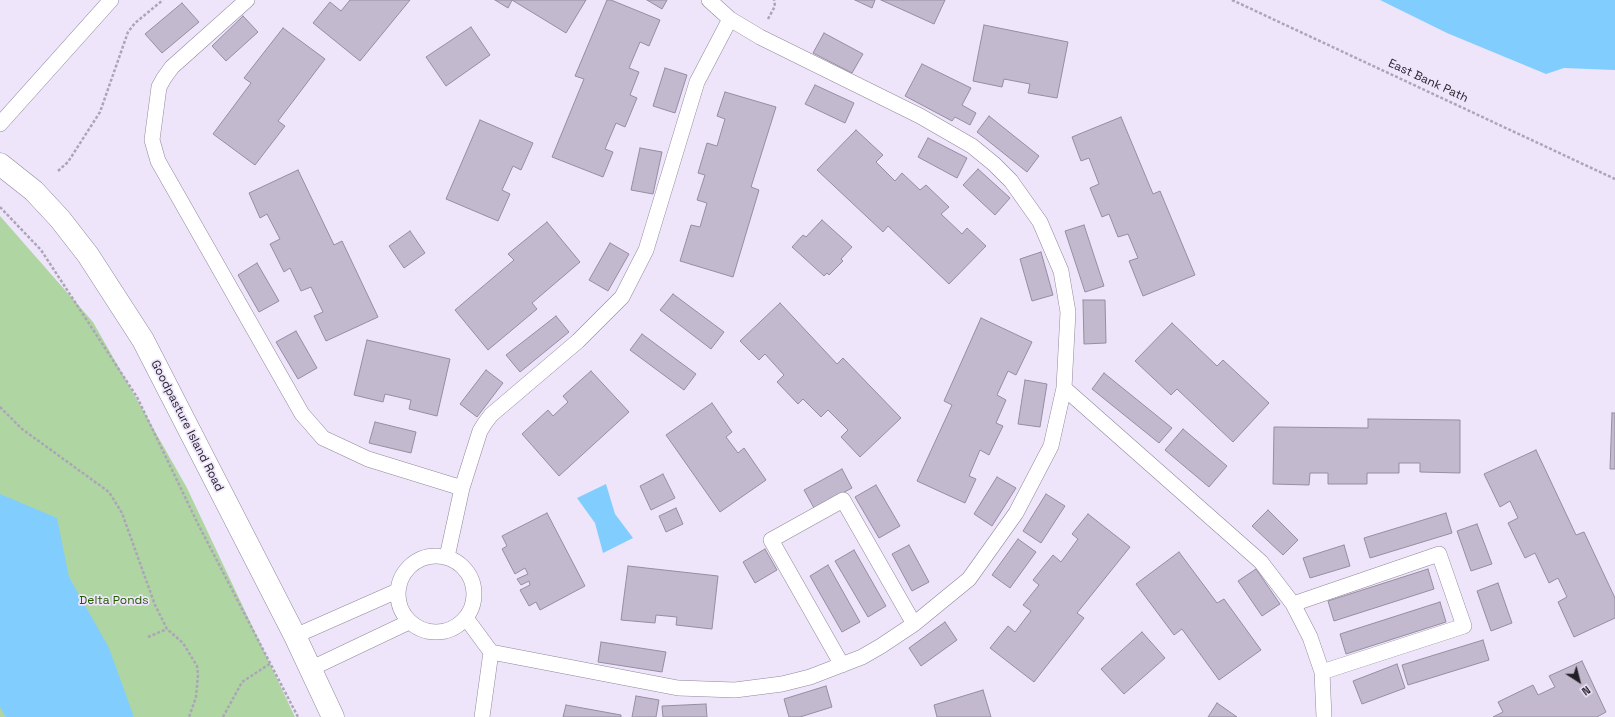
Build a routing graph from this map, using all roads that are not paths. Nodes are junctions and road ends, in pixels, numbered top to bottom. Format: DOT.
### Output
graph roads {
  1 [pos="111,0"];
  2 [pos="247,0"];
  3 [pos="709,0"];
  4 [pos="730,19"];
  5 [pos="0,124"];
  6 [pos="0,164"];
  7 [pos="1064,388"];
  8 [pos="462,488"];
  9 [pos="447,557"];
  10 [pos="397,591"];
  11 [pos="1293,604"];
  12 [pos="466,618"];
  13 [pos="409,622"];
  14 [pos="914,624"];
  15 [pos="295,636"];
  16 [pos="491,652"];
  17 [pos="842,665"];
  18 [pos="310,669"];
  19 [pos="1322,672"];
  20 [pos="333,717"];
  21 [pos="482,717"];
  22 [pos="1324,717"];
  1 -- 5 [label="lane"];
  2 -- 8 [label="lane"];
  3 -- 4 [label="lane"];
  4 -- 7 [label="lane"];
  4 -- 8 [label="lane"];
  6 -- 15 [label="main road, Goodpasture Island Road"];
  7 -- 11 [label="lane"];
  7 -- 14 [label="lane"];
  8 -- 9 [label="lane"];
  9 -- 10 [label="lane"];
  9 -- 12 [label="lane"];
  10 -- 13 [label="lane"];
  10 -- 15 [label="lane"];
  11 -- 19 [label="lane"];
  11 -- 19 [label="lane"];
  12 -- 13 [label="lane"];
  12 -- 16 [label="lane"];
  13 -- 18 [label="lane"];
  14 -- 17 [label="lane"];
  14 -- 17 [label="lane"];
  15 -- 18 [label="main road, Goodpasture Island Road"];
  16 -- 17 [label="lane"];
  16 -- 21 [label="lane"];
  18 -- 20 [label="main road, Goodpasture Island Road"];
  19 -- 22 [label="lane"];
}
